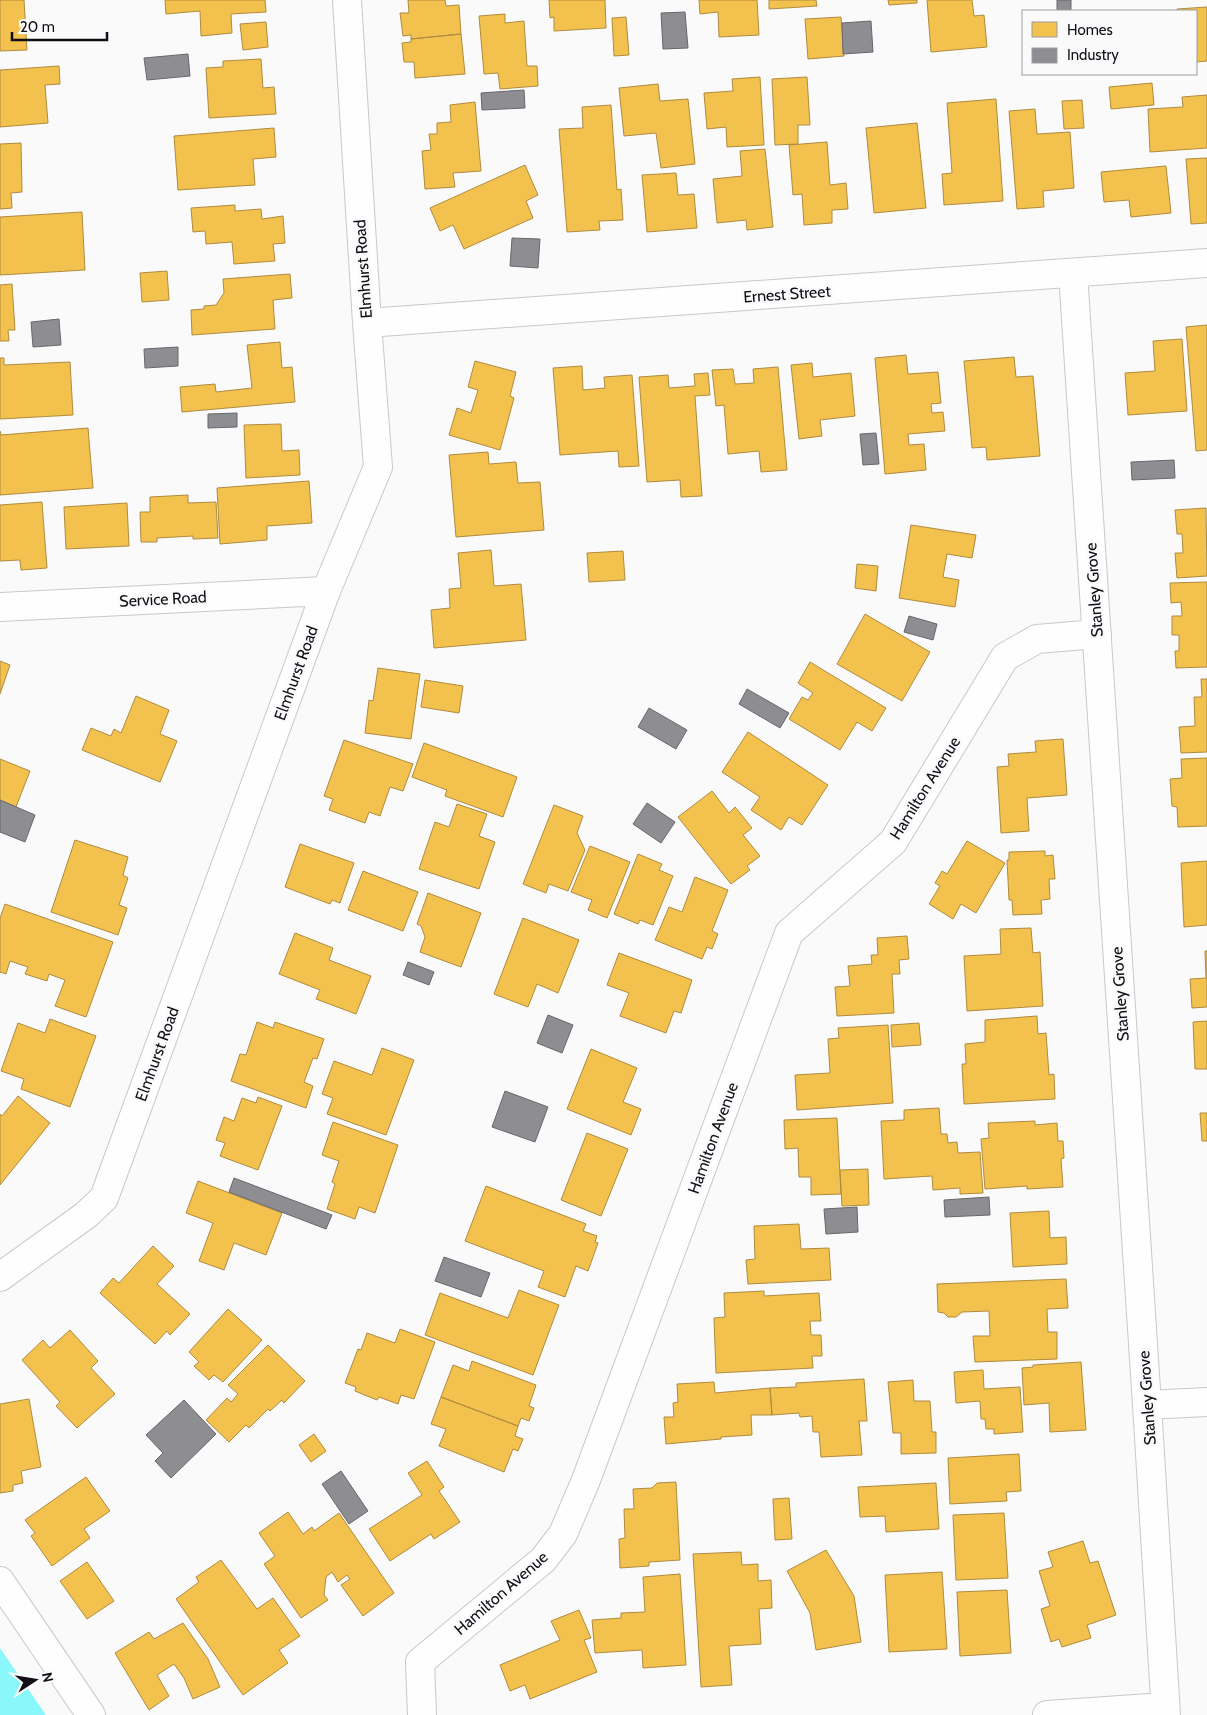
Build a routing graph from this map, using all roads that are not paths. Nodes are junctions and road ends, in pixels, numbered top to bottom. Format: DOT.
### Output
graph roads {
  1 [pos="347,0"];
  2 [pos="1207,264"];
  3 [pos="1073,273"];
  4 [pos="367,323"];
  5 [pos="326,591"];
  6 [pos="0,607"];
  7 [pos="1096,634"];
  8 [pos="0,1277"];
  9 [pos="1207,1402"];
  10 [pos="1147,1405"];
  11 [pos="0,1581"];
  12 [pos="1166,1711"];
  13 [pos="91,1715"];
  14 [pos="422,1715"];
  15 [pos="1047,1715"];
  1 -- 4 [label="street, Elmhurst Road"];
  2 -- 3 [label="street, Ernest Street"];
  3 -- 4 [label="street, Ernest Street"];
  3 -- 7 [label="street, Stanley Grove"];
  4 -- 5 [label="street, Elmhurst Road"];
  5 -- 6 [label="street, Service Road"];
  5 -- 8 [label="street, Elmhurst Road"];
  7 -- 10 [label="street, Stanley Grove"];
  7 -- 14 [label="street, Hamilton Avenue"];
  9 -- 10 [label="street"];
  10 -- 12 [label="street, Stanley Grove"];
  11 -- 13 [label="street"];
  12 -- 15 [label="street"];
}
